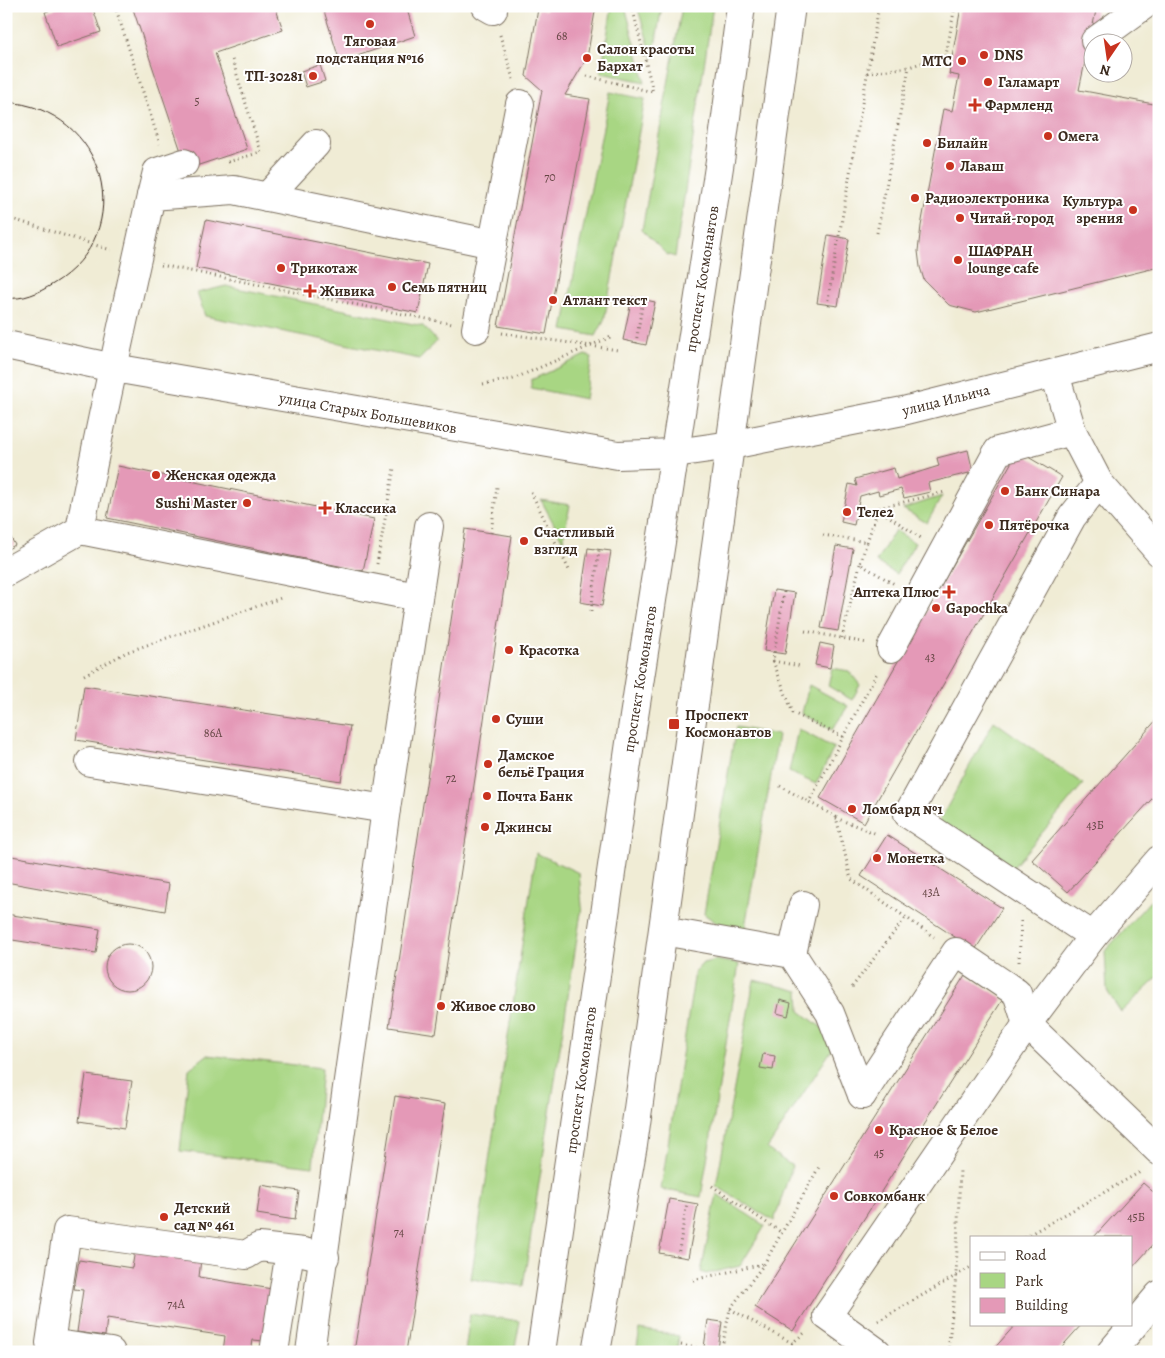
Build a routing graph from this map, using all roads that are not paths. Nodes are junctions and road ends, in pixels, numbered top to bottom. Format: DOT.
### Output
graph roads {
  1 [pos="741,6"];
  2 [pos="791,6"];
  3 [pos="1143,6"];
  4 [pos="1107,32"];
  5 [pos="520,104"];
  6 [pos="316,144"];
  7 [pos="176,166"];
  8 [pos="151,196"];
  9 [pos="267,197"];
  10 [pos="493,244"];
  11 [pos="476,329"];
  12 [pos="6,345"];
  13 [pos="1159,347"];
  14 [pos="114,368"];
  15 [pos="1055,374"];
  16 [pos="1072,431"];
  17 [pos="731,445"];
  18 [pos="675,453"];
  19 [pos="1099,483"];
  20 [pos="1131,520"];
  21 [pos="1159,521"];
  22 [pos="429,526"];
  23 [pos="80,530"];
  24 [pos="1159,552"];
  25 [pos="6,572"];
  26 [pos="417,598"];
  27 [pos="891,648"];
  28 [pos="90,762"];
  29 [pos="386,809"];
  30 [pos="1159,860"];
  31 [pos="803,905"];
  32 [pos="663,931"];
  33 [pos="1093,936"];
  34 [pos="792,954"];
  35 [pos="1027,1024"];
  36 [pos="1155,1159"];
  37 [pos="290,1251"];
  38 [pos="324,1257"];
  39 [pos="1159,1295"];
  40 [pos="111,1352"];
  41 [pos="274,1352"];
  42 [pos="310,1352"];
  43 [pos="541,1352"];
  44 [pos="596,1352"];
  45 [pos="877,1352"];
  46 [pos="1111,1352"];
  1 -- 18 [label="main road, проспект Космонавтов"];
  2 -- 17 [label="main road"];
  3 -- 4 [label="main road"];
  5 -- 10 [label="main road"];
  6 -- 9 [label="main road"];
  7 -- 8 [label="main road"];
  8 -- 9 [label="main road"];
  8 -- 14 [label="main road"];
  9 -- 10 [label="main road"];
  10 -- 11 [label="main road"];
  12 -- 14 [label="main road, улица Старых Большевиков"];
  13 -- 15 [label="main road, улица Ильича"];
  14 -- 18 [label="main road, улица Старых Большевиков"];
  14 -- 23 [label="main road"];
  15 -- 16 [label="main road"];
  15 -- 17 [label="main road, улица Ильича"];
  16 -- 19 [label="main road"];
  16 -- 27 [label="main road"];
  17 -- 18 [label="main road, улица Старых Большевиков"];
  17 -- 32 [label="main road"];
  18 -- 43 [label="main road, проспект Космонавтов"];
  19 -- 20 [label="main road"];
  19 -- 33 [label="main road"];
  20 -- 21 [label="main road"];
  20 -- 24 [label="main road"];
  22 -- 26 [label="main road"];
  23 -- 25 [label="main road"];
  23 -- 26 [label="main road"];
  26 -- 29 [label="main road"];
  28 -- 29 [label="main road"];
  29 -- 38 [label="main road"];
  30 -- 33 [label="main road"];
  31 -- 34 [label="main road"];
  32 -- 34 [label="main road"];
  32 -- 44 [label="main road"];
  33 -- 35 [label="main road"];
  34 -- 35 [label="main road"];
  35 -- 36 [label="main road"];
  35 -- 45 [label="main road"];
  37 -- 38 [label="main road"];
  37 -- 40 [label="main road"];
  37 -- 41 [label="main road"];
  38 -- 42 [label="main road"];
  39 -- 46 [label="main road"];
}
